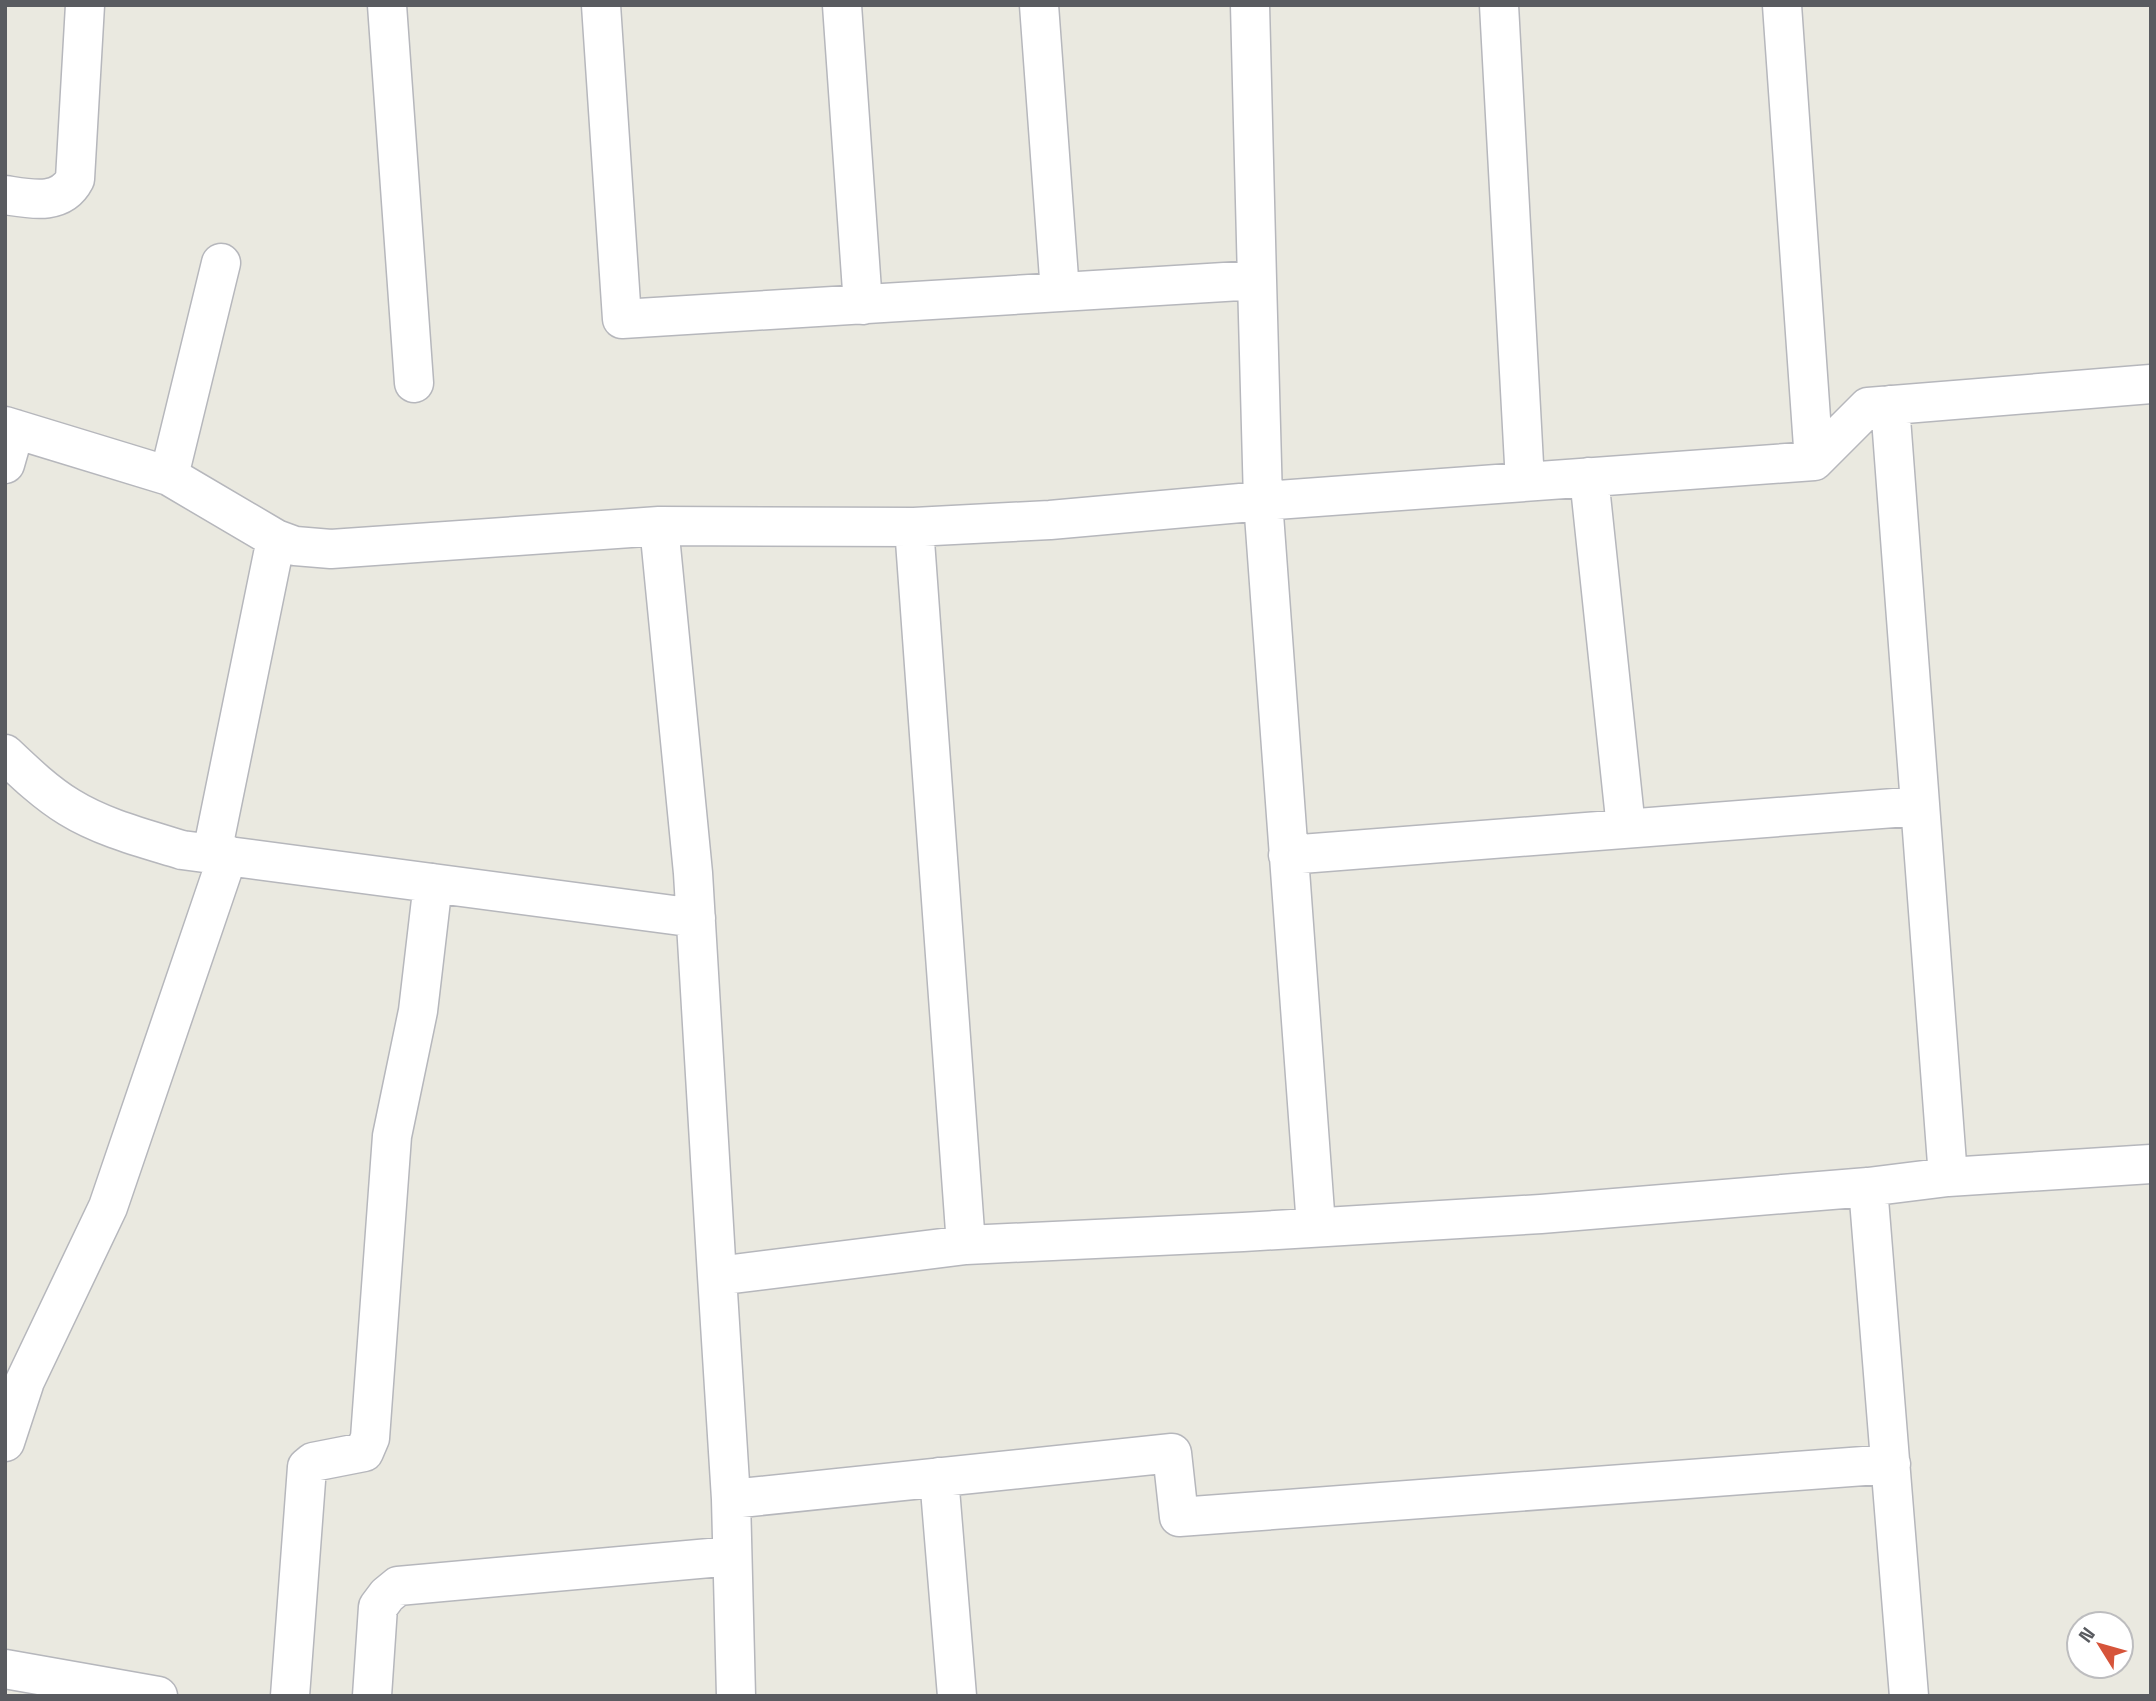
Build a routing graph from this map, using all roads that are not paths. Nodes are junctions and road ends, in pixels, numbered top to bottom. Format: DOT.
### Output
graph roads {
  1 [pos="85,5"];
  2 [pos="387,5"];
  3 [pos="601,5"];
  4 [pos="842,5"];
  5 [pos="1039,5"];
  6 [pos="1250,5"];
  7 [pos="1499,5"];
  8 [pos="1782,5"];
  9 [pos="5,195"];
  10 [pos="221,263"];
  11 [pos="1257,280"];
  12 [pos="1060,292"];
  13 [pos="863,305"];
  14 [pos="414,383"];
  15 [pos="2151,384"];
  16 [pos="1890,405"];
  17 [pos="8,439"];
  18 [pos="1814,461"];
  19 [pos="169,476"];
  20 [pos="1589,477"];
  21 [pos="1525,482"];
  22 [pos="1263,501"];
  23 [pos="659,526"];
  24 [pos="914,527"];
  25 [pos="276,539"];
  26 [pos="5,754"];
  27 [pos="1920,806"];
  28 [pos="1626,828"];
  29 [pos="220,854"];
  30 [pos="1288,855"];
  31 [pos="433,883"];
  32 [pos="696,918"];
  33 [pos="2151,1164"];
  34 [pos="1948,1177"];
  35 [pos="1868,1187"];
  36 [pos="1316,1226"];
  37 [pos="966,1245"];
  38 [pos="717,1276"];
  39 [pos="5,1442"];
  40 [pos="1891,1464"];
  41 [pos="939,1477"];
  42 [pos="731,1499"];
  43 [pos="732,1556"];
  44 [pos="5,1669"];
  45 [pos="158,1696"];
  46 [pos="290,1696"];
  47 [pos="372,1696"];
  48 [pos="736,1696"];
  49 [pos="957,1696"];
  50 [pos="1909,1696"];
  1 -- 9 [label="street"];
  2 -- 14 [label="street"];
  3 -- 13 [label="street"];
  4 -- 13 [label="street"];
  5 -- 12 [label="street"];
  6 -- 11 [label="street"];
  7 -- 21 [label="street"];
  8 -- 18 [label="street"];
  10 -- 19 [label="street"];
  11 -- 12 [label="street"];
  11 -- 22 [label="street"];
  12 -- 13 [label="street"];
  15 -- 16 [label="street"];
  16 -- 18 [label="street"];
  16 -- 27 [label="street"];
  17 -- 19 [label="street"];
  18 -- 20 [label="street"];
  19 -- 25 [label="street"];
  20 -- 21 [label="street"];
  20 -- 28 [label="street"];
  21 -- 22 [label="street"];
  22 -- 24 [label="street"];
  22 -- 30 [label="street"];
  23 -- 24 [label="street"];
  23 -- 25 [label="street"];
  23 -- 32 [label="street"];
  24 -- 37 [label="street"];
  25 -- 29 [label="street"];
  26 -- 29 [label="street"];
  27 -- 28 [label="street"];
  27 -- 34 [label="street"];
  28 -- 30 [label="street"];
  29 -- 31 [label="street"];
  29 -- 39 [label="street"];
  30 -- 36 [label="street"];
  31 -- 32 [label="street"];
  31 -- 46 [label="street"];
  32 -- 38 [label="street"];
  33 -- 34 [label="street"];
  34 -- 35 [label="street"];
  35 -- 36 [label="street"];
  35 -- 40 [label="street"];
  36 -- 37 [label="street"];
  37 -- 38 [label="street"];
  38 -- 42 [label="street"];
  40 -- 41 [label="street"];
  40 -- 50 [label="street"];
  41 -- 42 [label="street"];
  41 -- 49 [label="street"];
  42 -- 43 [label="street"];
  43 -- 47 [label="street"];
  43 -- 48 [label="street"];
  44 -- 45 [label="street"];
}
